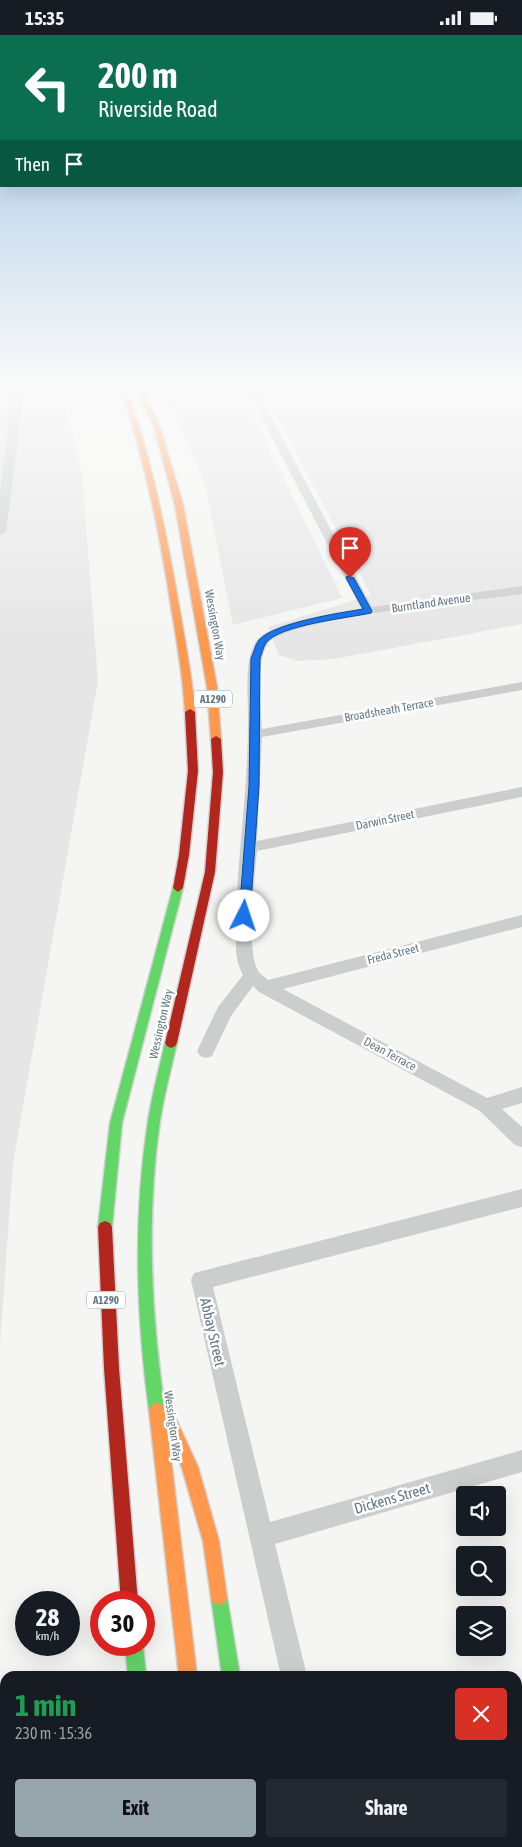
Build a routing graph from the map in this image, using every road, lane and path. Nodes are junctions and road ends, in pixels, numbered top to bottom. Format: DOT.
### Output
graph roads {
  1 [pos="8,472"];
  2 [pos="149,472"];
  3 [pos="170,472"];
  4 [pos="295,472"];
  5 [pos="0,532"];
  6 [pos="522,590"];
  7 [pos="368,611"];
  8 [pos="522,686"];
  9 [pos="255,734"];
  10 [pos="522,792"];
  11 [pos="248,848"];
  12 [pos="522,921"];
  13 [pos="258,981"];
  14 [pos="206,1051"];
  15 [pos="522,1095"];
  16 [pos="486,1106"];
  17 [pos="522,1139"];
  18 [pos="522,1198"];
  19 [pos="153,1385"];
  20 [pos="522,1461"];
  21 [pos="261,1536"];
  22 [pos="129,1591"];
  23 [pos="135,1656"];
  24 [pos="137,1671"];
  25 [pos="187,1671"];
  26 [pos="230,1671"];
  27 [pos="293,1671"];
  1 -- 5 [label="street"];
  2 -- 22 [label="main road, Wessington Way / A1290"];
  3 -- 19 [label="main road, Wessington Way / A1290"];
  4 -- 7 [label="street"];
  6 -- 7 [label="street, Burntland Avenue"];
  7 -- 9 [label="street, Burntland Avenue"];
  8 -- 9 [label="street, Broadsheath Terrace"];
  9 -- 11 [label="street, Burntland Avenue"];
  10 -- 11 [label="street, Darwin Street"];
  11 -- 13 [label="street, Burntland Avenue"];
  12 -- 13 [label="street, Freda Street"];
  13 -- 14 [label="street"];
  13 -- 16 [label="street, Dean Terrace"];
  15 -- 16 [label="street"];
  16 -- 17 [label="street, Dean Terrace"];
  18 -- 21 [label="street, Abbay Street"];
  19 -- 25 [label="main road, Wessington Way / A1290"];
  19 -- 26 [label="main road"];
  20 -- 21 [label="street, Dickens Street"];
  21 -- 27 [label="street, Abbay Street"];
  23 -- 24 [label="main road"];
}
